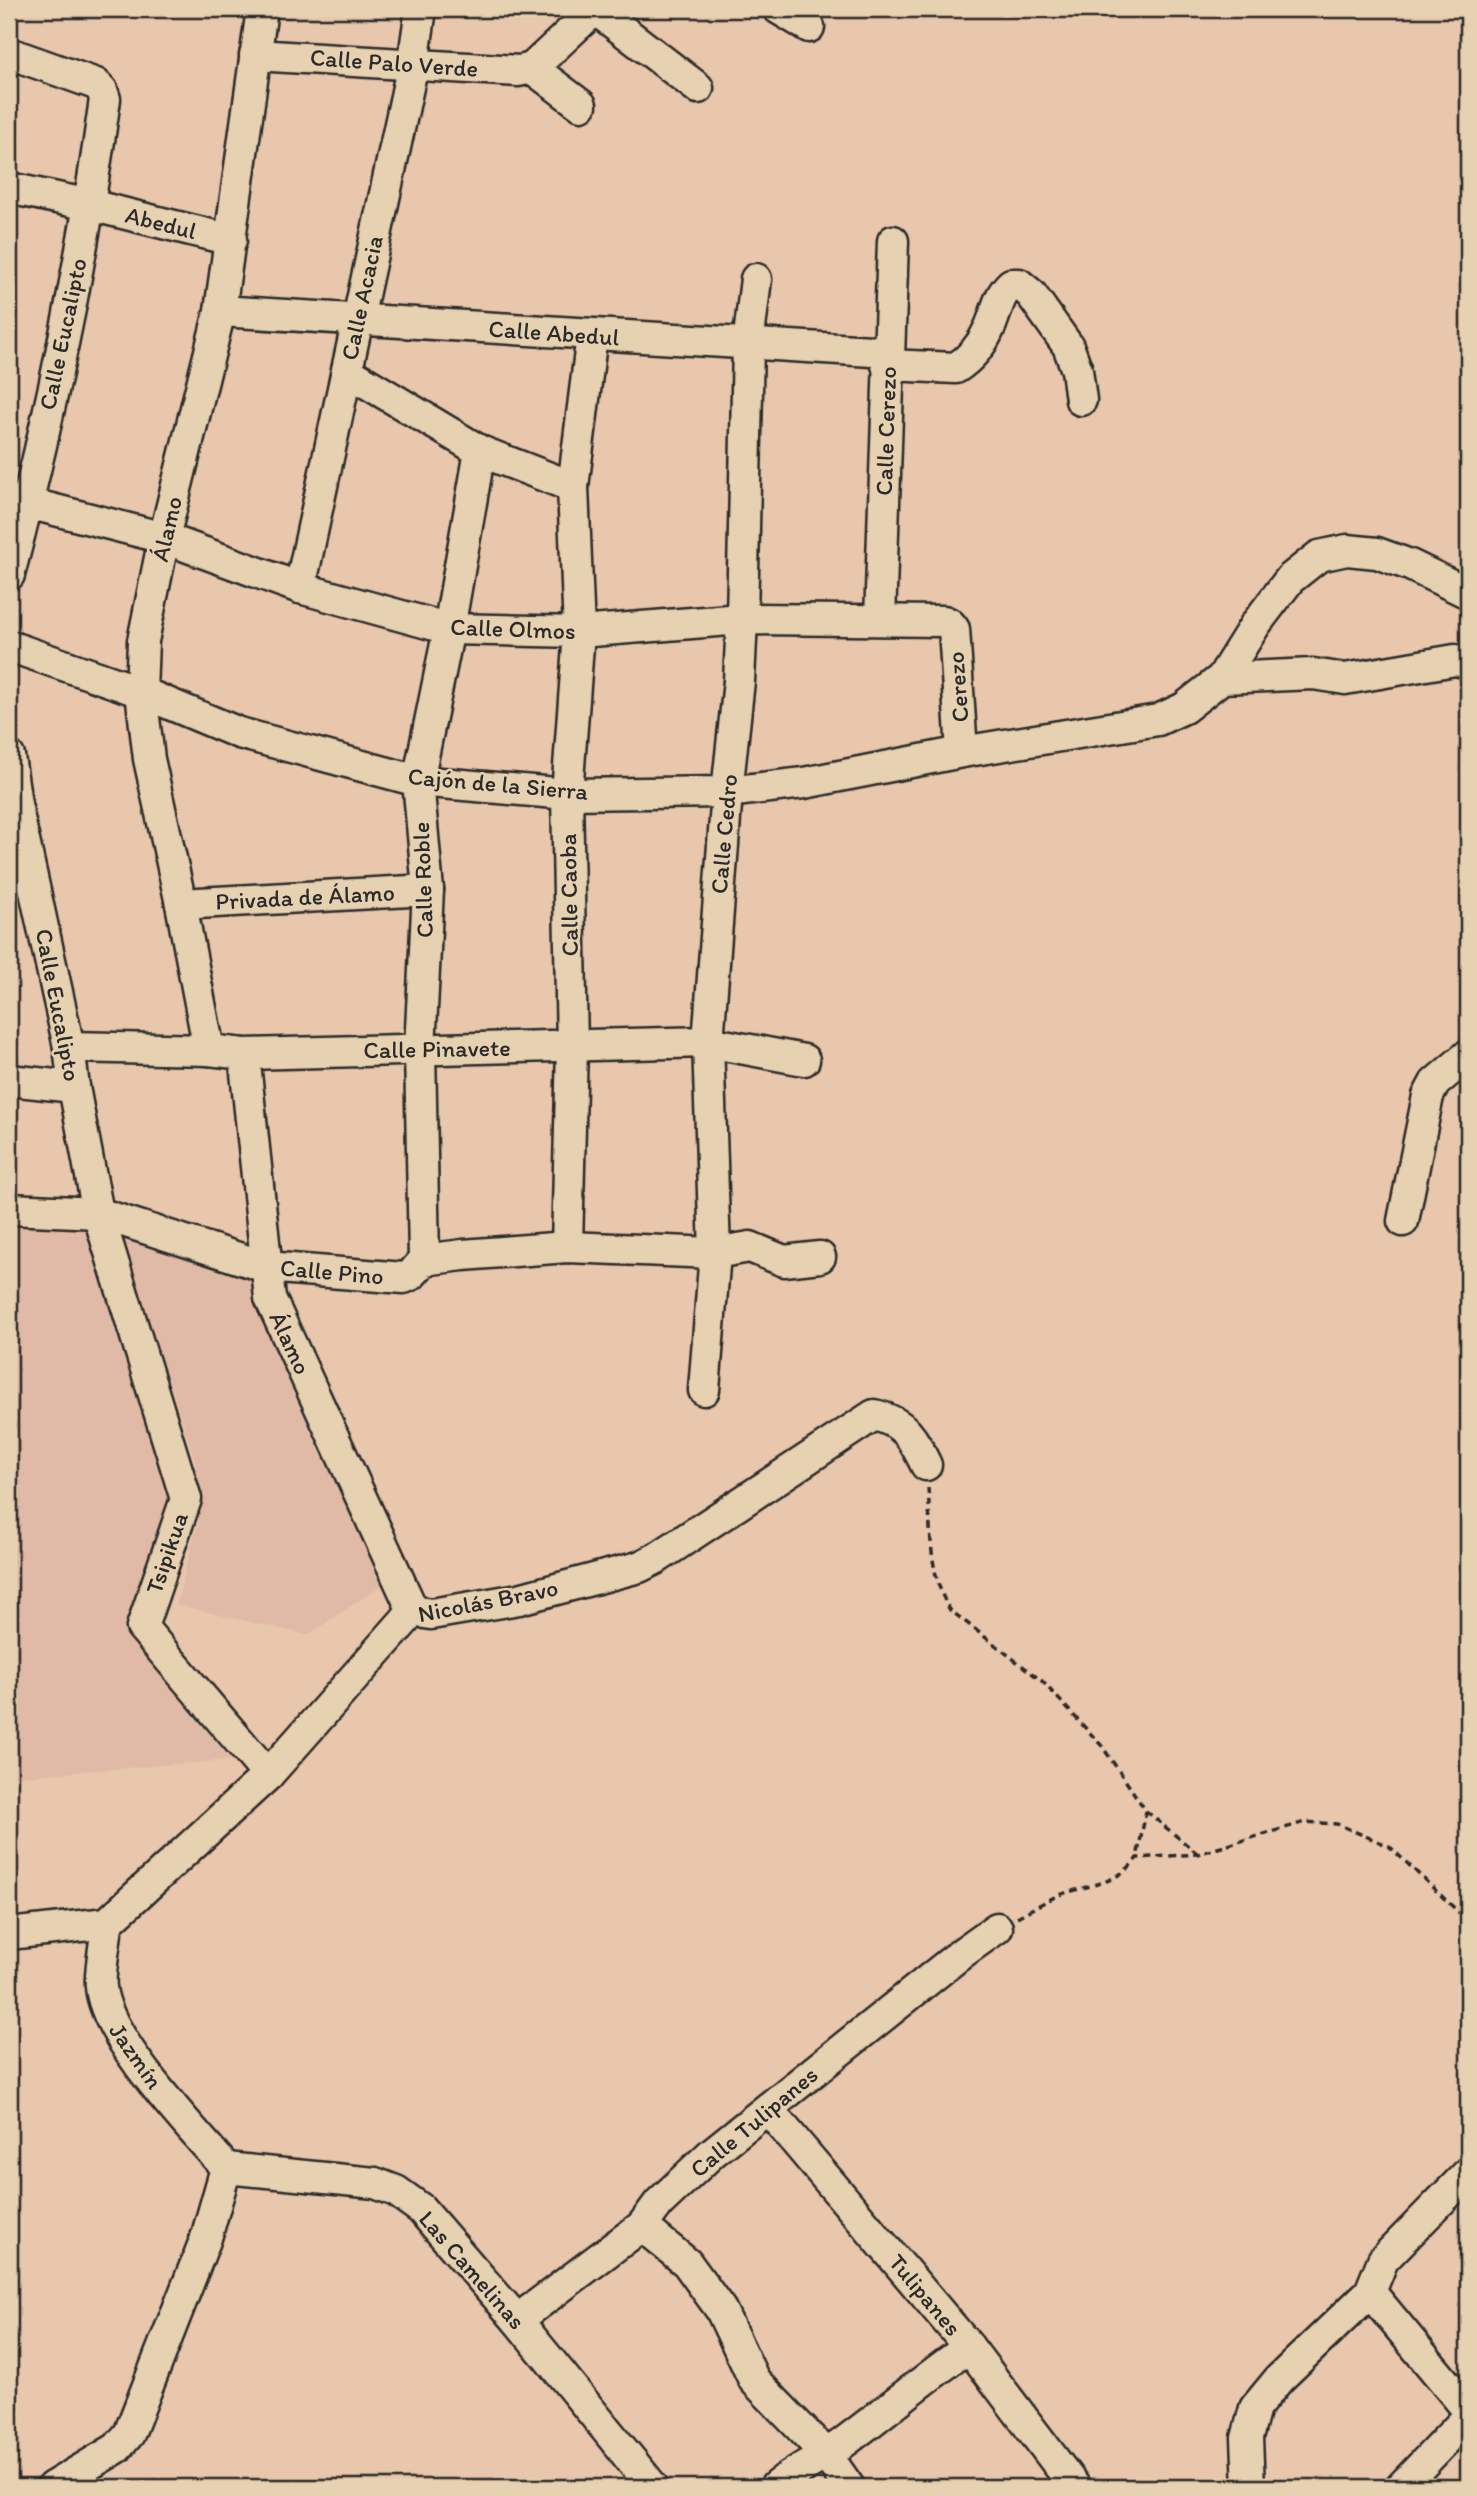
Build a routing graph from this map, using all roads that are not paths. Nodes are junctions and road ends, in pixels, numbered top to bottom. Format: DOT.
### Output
graph roads {
  1 [pos="261,9"];
  2 [pos="421,9"];
  3 [pos="779,9"];
  4 [pos="809,27"];
  5 [pos="9,53"];
  6 [pos="255,55"];
  7 [pos="413,64"];
  8 [pos="532,68"];
  9 [pos="698,88"];
  10 [pos="581,105"];
  11 [pos="9,188"];
  12 [pos="90,205"];
  13 [pos="231,240"];
  14 [pos="893,241"];
  15 [pos="756,279"];
  16 [pos="220,311"];
  17 [pos="357,320"];
  18 [pos="592,335"];
  19 [pos="748,345"];
  20 [pos="888,358"];
  21 [pos="346,371"];
  22 [pos="1082,400"];
  23 [pos="480,451"];
  24 [pos="573,487"];
  25 [pos="18,502"];
  26 [pos="164,538"];
  27 [pos="9,575"];
  28 [pos="300,588"];
  29 [pos="1468,593"];
  30 [pos="742,620"];
  31 [pos="880,620"];
  32 [pos="950,624"];
  33 [pos="449,629"];
  34 [pos="579,632"];
  35 [pos="9,646"];
  36 [pos="1468,663"];
  37 [pos="1222,678"];
  38 [pos="141,692"];
  39 [pos="962,752"];
  40 [pos="9,757"];
  41 [pos="418,781"];
  42 [pos="727,792"];
  43 [pos="567,794"];
  44 [pos="12,804"];
  45 [pos="428,890"];
  46 [pos="181,904"];
  47 [pos="708,1042"];
  48 [pos="572,1046"];
  49 [pos="69,1048"];
  50 [pos="420,1049"];
  51 [pos="209,1050"];
  52 [pos="244,1054"];
  53 [pos="1468,1055"];
  54 [pos="804,1060"];
  55 [pos="9,1080"];
  56 [pos="74,1087"];
  57 [pos="9,1209"];
  58 [pos="98,1213"];
  59 [pos="1402,1221"];
  60 [pos="568,1247"];
  61 [pos="715,1253"];
  62 [pos="820,1258"];
  63 [pos="424,1261"];
  64 [pos="267,1267"];
  65 [pos="704,1390"];
  66 [pos="926,1465"];
  67 [pos="413,1611"];
  68 [pos="268,1775"];
  69 [pos="107,1923"];
  70 [pos="997,1928"];
  71 [pos="9,1934"];
  72 [pos="768,2109"];
  73 [pos="226,2168"];
  74 [pos="1468,2173"];
  75 [pos="642,2226"];
  76 [pos="1370,2292"];
  77 [pos="517,2320"];
  78 [pos="969,2347"];
  79 [pos="1468,2410"];
  80 [pos="1468,2417"];
  81 [pos="827,2454"];
  82 [pos="52,2487"];
  83 [pos="653,2487"];
  84 [pos="775,2487"];
  85 [pos="849,2487"];
  86 [pos="1075,2487"];
  87 [pos="1249,2487"];
  88 [pos="1401,2487"];
  1 -- 6 [label="street, Álamo"];
  2 -- 7 [label="street, Calle Acacia"];
  3 -- 4 [label="street"];
  5 -- 12 [label="street, Calle Eucalipto"];
  6 -- 7 [label="street, Calle Palo Verde"];
  6 -- 13 [label="street, Álamo"];
  7 -- 8 [label="street, Calle Palo Verde"];
  7 -- 17 [label="street, Calle Acacia"];
  8 -- 9 [label="street"];
  8 -- 10 [label="street"];
  11 -- 12 [label="street"];
  12 -- 13 [label="street, Abedul"];
  12 -- 25 [label="street, Calle Eucalipto"];
  13 -- 16 [label="street, Álamo"];
  14 -- 20 [label="street, Calle Cerezo"];
  15 -- 19 [label="street, Calle Cedro"];
  16 -- 17 [label="street, Calle Abedul"];
  16 -- 26 [label="street, Álamo"];
  17 -- 18 [label="street, Calle Abedul"];
  17 -- 21 [label="street, Calle Acacia"];
  18 -- 19 [label="street, Calle Abedul"];
  18 -- 24 [label="street, Calle Caoba"];
  19 -- 20 [label="street, Calle Abedul"];
  19 -- 30 [label="street, Calle Cedro"];
  20 -- 22 [label="street"];
  20 -- 31 [label="street, Calle Cerezo"];
  21 -- 23 [label="street"];
  21 -- 28 [label="street, Calle Acacia"];
  23 -- 24 [label="street"];
  23 -- 33 [label="street, Calle Roble"];
  24 -- 34 [label="street, Calle Caoba"];
  25 -- 26 [label="street, Calle Olmos"];
  25 -- 27 [label="street, Calle Eucalipto"];
  26 -- 28 [label="street, Calle Olmos"];
  26 -- 38 [label="street, Álamo"];
  28 -- 33 [label="street, Calle Olmos"];
  29 -- 37 [label="street, Cajón de la Sierra"];
  30 -- 31 [label="street, Calle Olmos"];
  30 -- 34 [label="street, Calle Olmos"];
  30 -- 42 [label="street, Calle Cedro"];
  31 -- 32 [label="street, Calle Olmos"];
  32 -- 39 [label="street, Cerezo"];
  33 -- 34 [label="street, Calle Olmos"];
  33 -- 41 [label="street, Calle Roble"];
  34 -- 43 [label="street, Calle Caoba"];
  35 -- 38 [label="street, Cajón de la Sierra"];
  36 -- 37 [label="street"];
  37 -- 39 [label="street, Cajón de la Sierra"];
  38 -- 41 [label="street, Cajón de la Sierra"];
  38 -- 46 [label="street, Álamo"];
  39 -- 42 [label="street, Cajón de la Sierra"];
  40 -- 44 [label="street, Calle Eucalipto"];
  41 -- 43 [label="street, Cajón de la Sierra"];
  41 -- 45 [label="street, Calle Roble"];
  42 -- 43 [label="street, Cajón de la Sierra"];
  42 -- 47 [label="street, Calle Cedro"];
  43 -- 48 [label="street, Calle Caoba"];
  44 -- 49 [label="street, Calle Eucalipto"];
  45 -- 46 [label="street, Privada de Álamo"];
  45 -- 50 [label="street, Calle Roble"];
  46 -- 51 [label="street, Álamo"];
  47 -- 48 [label="street, Calle Pinavete"];
  47 -- 54 [label="street, Calle Pinavete"];
  47 -- 61 [label="street, Calle Cedro"];
  48 -- 50 [label="street, Calle Pinavete"];
  48 -- 60 [label="street, Calle Caoba"];
  49 -- 51 [label="street, Calle Pinavete"];
  49 -- 56 [label="street, Calle Eucalipto"];
  50 -- 52 [label="street, Calle Pinavete"];
  50 -- 63 [label="street, Calle Roble"];
  51 -- 52 [label="street, Calle Pinavete"];
  52 -- 64 [label="street, Álamo"];
  53 -- 59 [label="street"];
  55 -- 56 [label="street"];
  56 -- 58 [label="street, Calle Eucalipto"];
  57 -- 58 [label="street, Calle Pino"];
  58 -- 64 [label="street, Calle Pino"];
  58 -- 68 [label="street, Tsipikua"];
  60 -- 61 [label="street, Calle Pino"];
  60 -- 63 [label="street, Calle Pino"];
  61 -- 62 [label="street, Calle Pino"];
  61 -- 65 [label="street, Calle Cedro"];
  63 -- 64 [label="street, Calle Pino"];
  64 -- 67 [label="street, Álamo"];
  66 -- 67 [label="street, Nicolás Bravo"];
  67 -- 68 [label="street, Nicolás Bravo"];
  68 -- 69 [label="street, Nicolás Bravo"];
  69 -- 71 [label="street"];
  69 -- 73 [label="street, Jazmín"];
  70 -- 72 [label="street, Calle Tulipanes"];
  72 -- 75 [label="street, Calle Tulipanes"];
  72 -- 78 [label="street, Tulipanes"];
  73 -- 77 [label="street, Las Camelinas"];
  73 -- 82 [label="street"];
  74 -- 76 [label="street"];
  75 -- 77 [label="street, Calle Tulipanes"];
  75 -- 81 [label="street"];
  76 -- 79 [label="street"];
  76 -- 87 [label="street"];
  77 -- 83 [label="street, Las Camelinas"];
  78 -- 81 [label="street"];
  78 -- 86 [label="street, Tulipanes"];
  80 -- 88 [label="street"];
  81 -- 84 [label="street"];
  81 -- 85 [label="street"];
}
